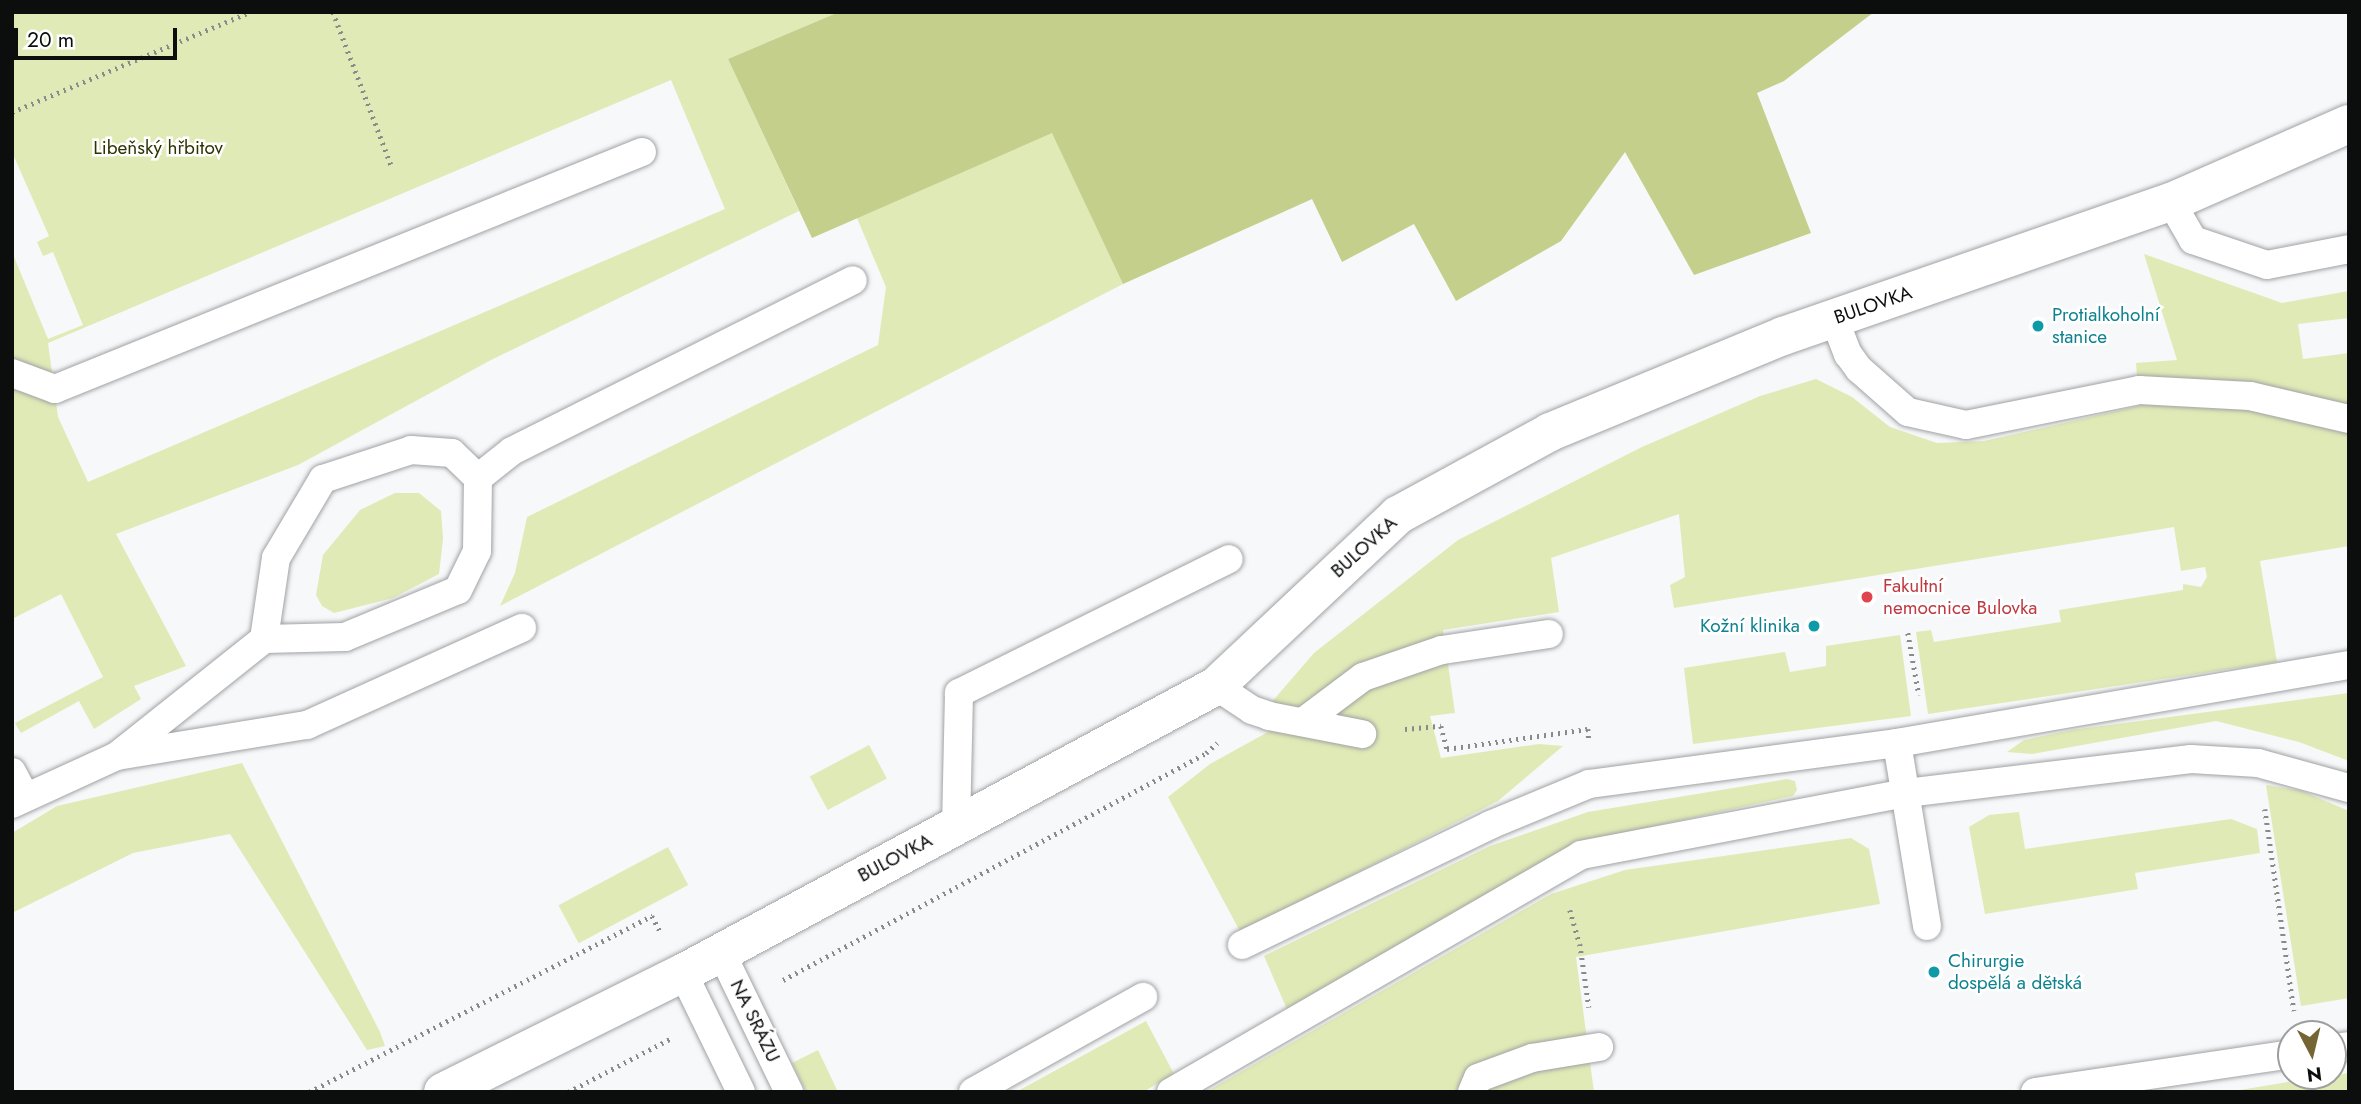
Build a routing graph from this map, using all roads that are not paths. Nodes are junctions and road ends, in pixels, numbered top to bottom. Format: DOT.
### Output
graph roads {
  1 [pos="2349,124"];
  2 [pos="642,152"];
  3 [pos="2171,202"];
  4 [pos="2349,249"];
  5 [pos="853,280"];
  6 [pos="1834,318"];
  7 [pos="12,373"];
  8 [pos="2349,419"];
  9 [pos="478,478"];
  10 [pos="1229,559"];
  11 [pos="522,628"];
  12 [pos="1549,634"];
  13 [pos="264,639"];
  14 [pos="2349,665"];
  15 [pos="1216,686"];
  16 [pos="1303,722"];
  17 [pos="1362,734"];
  18 [pos="1897,743"];
  19 [pos="117,756"];
  20 [pos="2349,788"];
  21 [pos="17,791"];
  22 [pos="1906,793"];
  23 [pos="956,826"];
  24 [pos="1927,926"];
  25 [pos="1242,945"];
  26 [pos="721,951"];
  27 [pos="683,973"];
  28 [pos="1143,997"];
  29 [pos="1599,1047"];
  30 [pos="2277,1056"];
  31 [pos="2041,1091"];
  32 [pos="443,1092"];
  33 [pos="741,1092"];
  34 [pos="789,1092"];
  35 [pos="973,1092"];
  36 [pos="1171,1092"];
  37 [pos="1472,1092"];
  1 -- 3 [label="street, BULOVKA"];
  2 -- 7 [label="lane"];
  3 -- 4 [label="lane"];
  3 -- 6 [label="street, BULOVKA"];
  5 -- 9 [label="lane"];
  6 -- 8 [label="lane"];
  6 -- 15 [label="street, BULOVKA"];
  9 -- 13 [label="lane"];
  9 -- 13 [label="lane"];
  10 -- 23 [label="lane"];
  11 -- 19 [label="lane"];
  12 -- 16 [label="lane"];
  13 -- 19 [label="lane"];
  14 -- 18 [label="lane"];
  15 -- 16 [label="lane"];
  15 -- 23 [label="street, BULOVKA"];
  16 -- 17 [label="lane"];
  18 -- 22 [label="lane"];
  18 -- 25 [label="lane"];
  19 -- 21 [label="lane"];
  20 -- 22 [label="lane"];
  22 -- 24 [label="lane"];
  22 -- 36 [label="lane"];
  23 -- 26 [label="street, BULOVKA"];
  26 -- 27 [label="street, BULOVKA"];
  26 -- 34 [label="lane, NA SRÁZU"];
  27 -- 32 [label="street, BULOVKA"];
  27 -- 33 [label="lane"];
  28 -- 35 [label="lane"];
  29 -- 37 [label="lane"];
  30 -- 31 [label="lane"];
}
